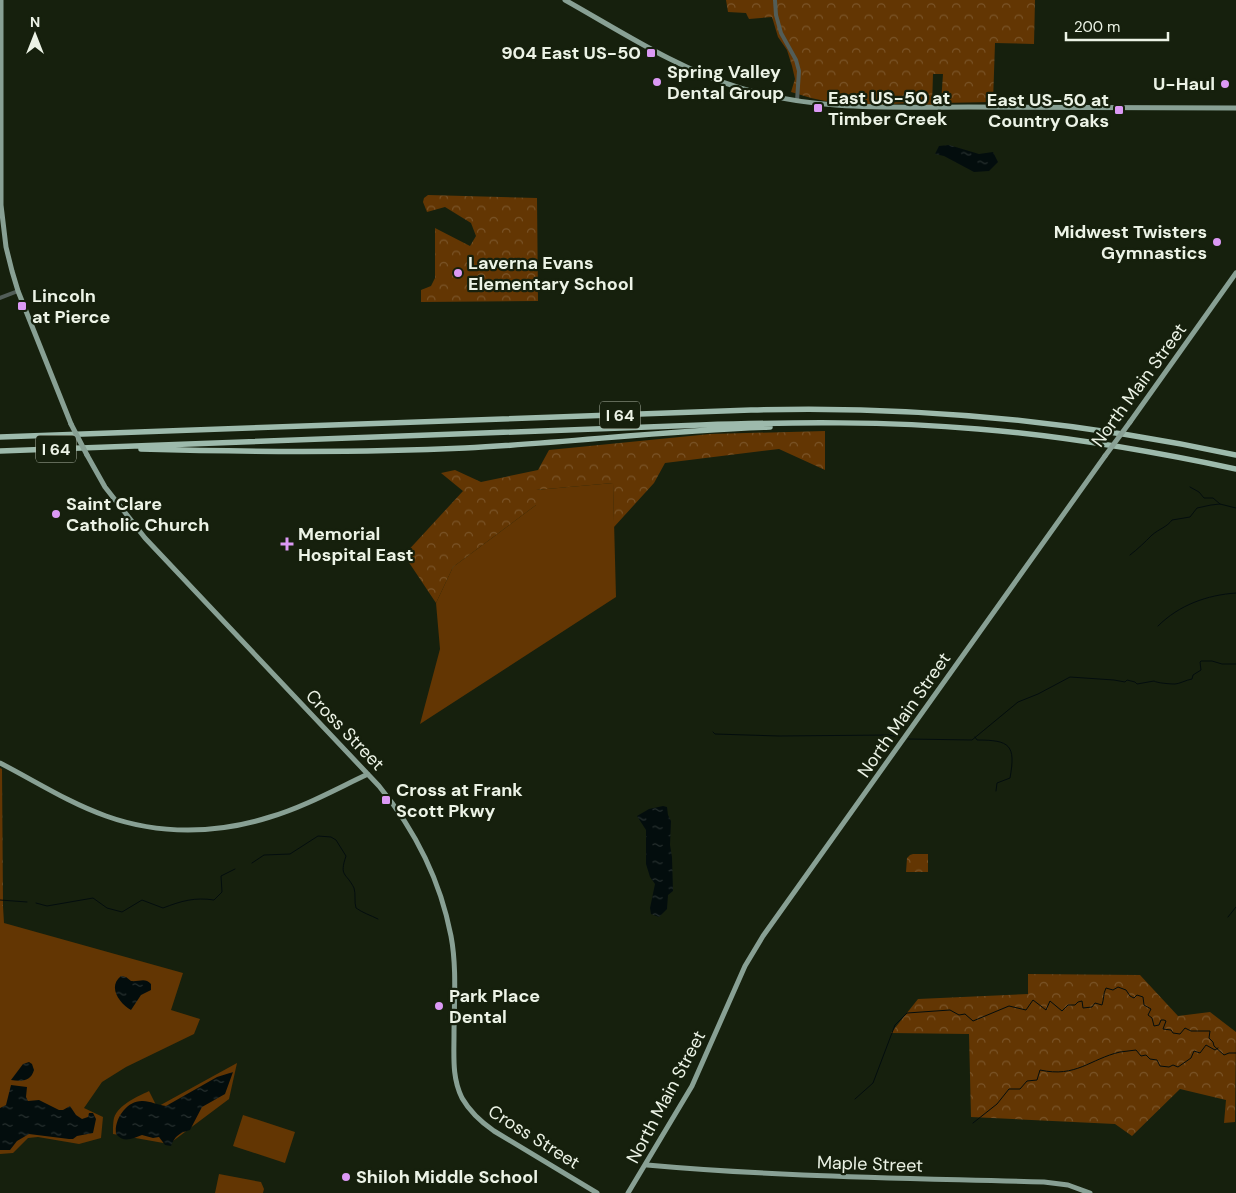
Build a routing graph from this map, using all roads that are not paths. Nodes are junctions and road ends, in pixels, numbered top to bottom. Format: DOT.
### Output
graph roads {
  1 [pos="1,0"];
  2 [pos="565,0"];
  3 [pos="775,0"];
  4 [pos="797,101"];
  5 [pos="1236,108"];
  6 [pos="1236,273"];
  7 [pos="18,291"];
  8 [pos="0,298"];
  9 [pos="825,422"];
  10 [pos="0,437"];
  11 [pos="111,447"];
  12 [pos="0,451"];
  13 [pos="1236,455"];
  14 [pos="1236,469"];
  15 [pos="0,763"];
  16 [pos="368,774"];
  17 [pos="647,1164"];
  18 [pos="597,1193"];
  19 [pos="628,1193"];
  20 [pos="1090,1193"];
  1 -- 7 [label="main road, Cross Street"];
  2 -- 4 [label="main road"];
  3 -- 4 [label="street"];
  4 -- 5 [label="main road"];
  6 -- 17 [label="main road, North Main Street, bridge"];
  7 -- 8 [label="street"];
  7 -- 16 [label="main road, Cross Street, bridge"];
  9 -- 11 [label="highway, I 64"];
  9 -- 11 [label="highway"];
  9 -- 14 [label="highway, I 64"];
  10 -- 13 [label="highway, I 64"];
  11 -- 12 [label="highway, I 64"];
  15 -- 16 [label="main road"];
  16 -- 18 [label="main road, Cross Street"];
  17 -- 19 [label="main road, North Main Street"];
  17 -- 20 [label="main road, Maple Street"];
}
